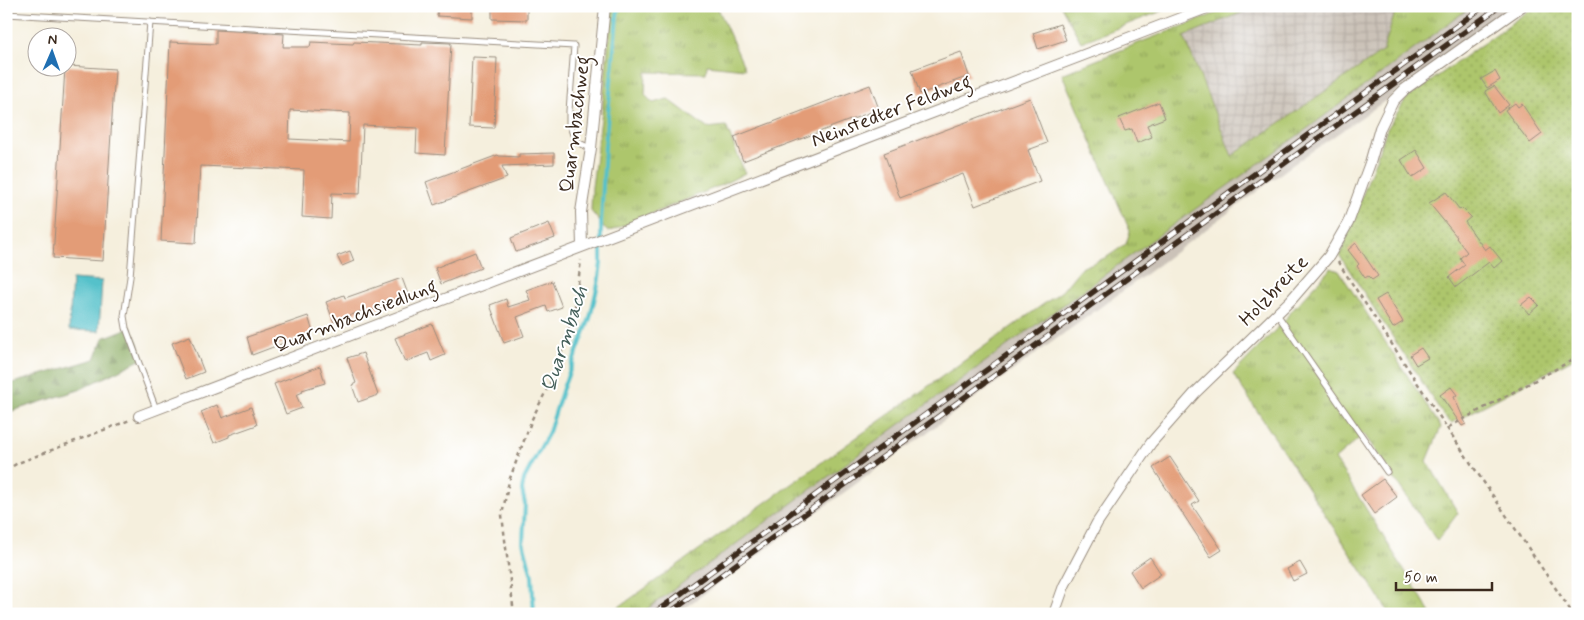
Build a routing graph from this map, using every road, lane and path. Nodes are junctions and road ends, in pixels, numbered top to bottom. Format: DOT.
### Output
graph roads {
  1 [pos="605,6"];
  2 [pos="1212,6"];
  3 [pos="1522,6"];
  4 [pos="6,14"];
  5 [pos="150,22"];
  6 [pos="591,148"];
  7 [pos="587,244"];
  8 [pos="1329,256"];
  9 [pos="1277,313"];
  10 [pos="1578,357"];
  11 [pos="156,410"];
  12 [pos="140,416"];
  13 [pos="1447,428"];
  14 [pos="6,470"];
  15 [pos="1387,472"];
  16 [pos="514,614"];
  17 [pos="1054,614"];
  18 [pos="1573,614"];
  1 -- 6 [label="street, Quarmbachweg"];
  2 -- 7 [label="street, Neinstedter Feldweg"];
  3 -- 8 [label="street, Holzbreite"];
  4 -- 5 [label="lane"];
  5 -- 6 [label="lane"];
  5 -- 11 [label="lane"];
  6 -- 7 [label="street, Quarmbachweg"];
  7 -- 11 [label="street, Quarmbachsiedlung"];
  7 -- 16 [label="path"];
  8 -- 9 [label="street, Holzbreite"];
  8 -- 13 [label="path"];
  9 -- 15 [label="lane"];
  9 -- 17 [label="street, Holzbreite"];
  10 -- 13 [label="path"];
  11 -- 12 [label="street, Quarmbachsiedlung"];
  12 -- 14 [label="path"];
  13 -- 18 [label="path"];
}
